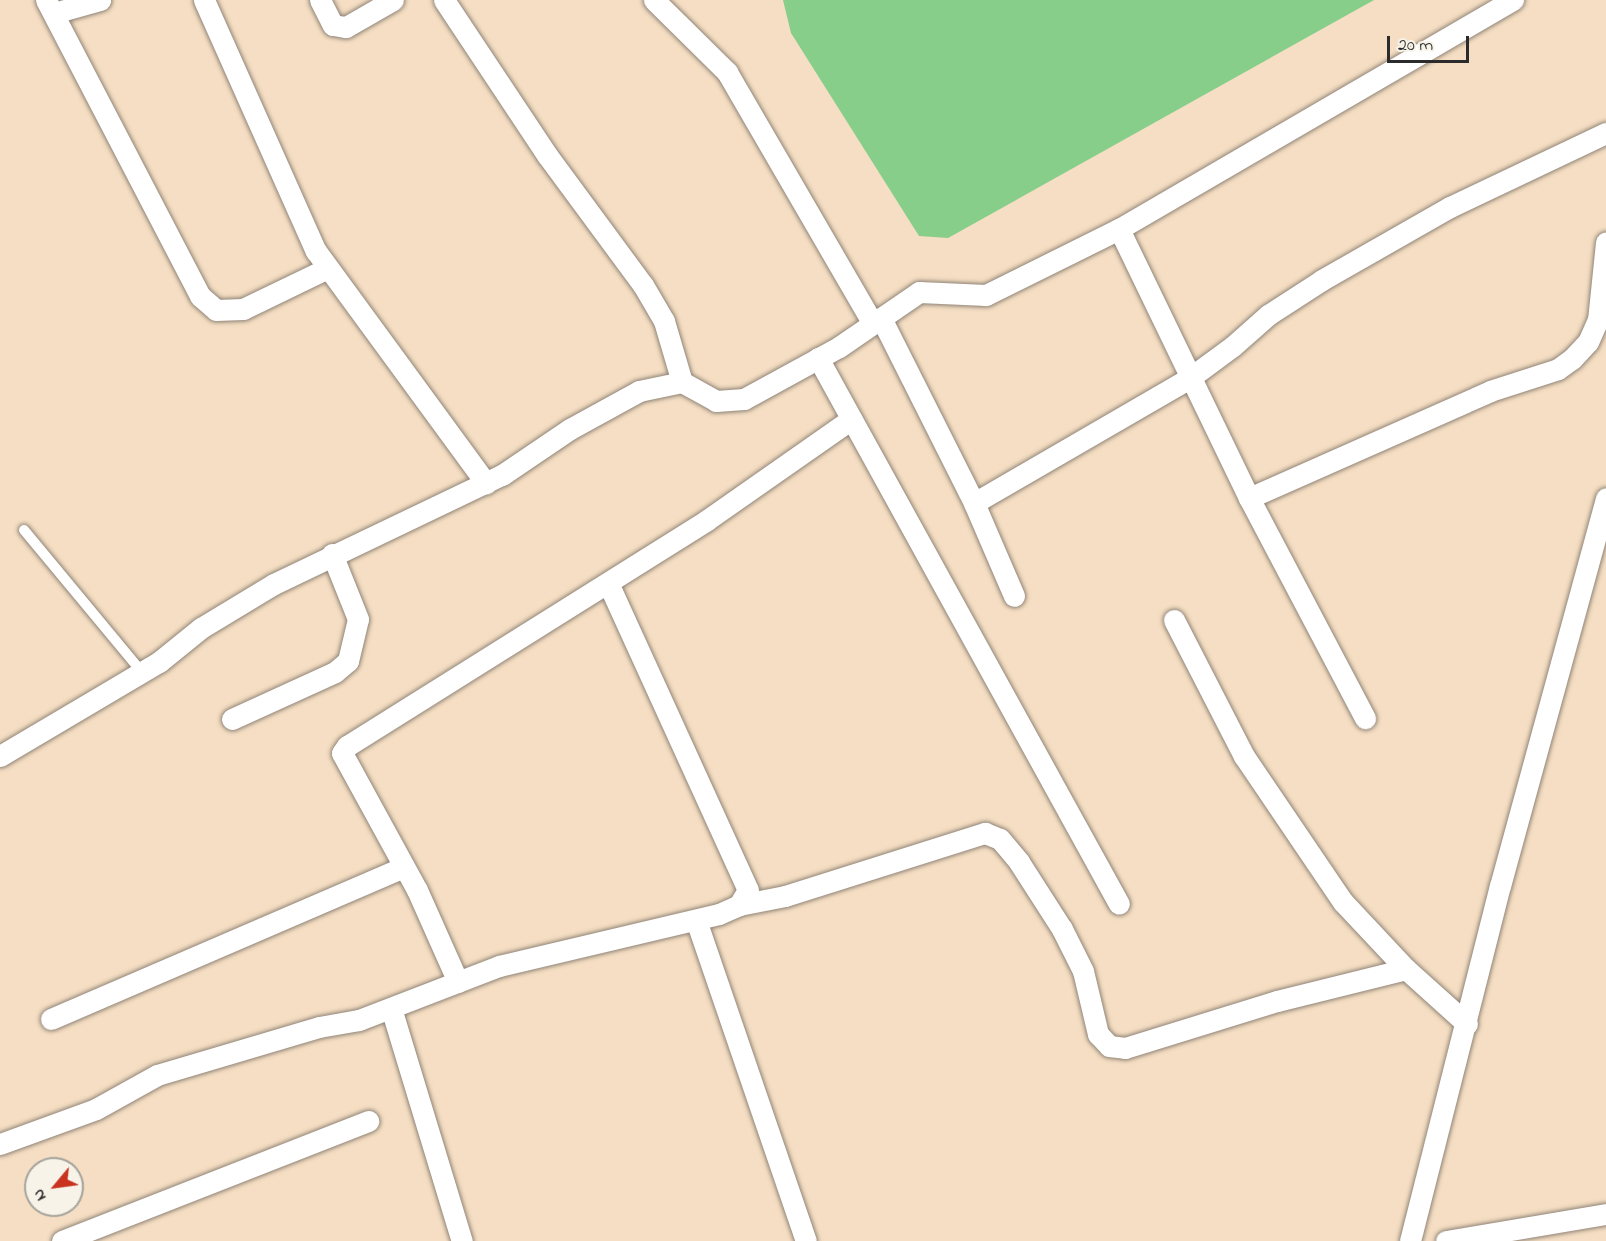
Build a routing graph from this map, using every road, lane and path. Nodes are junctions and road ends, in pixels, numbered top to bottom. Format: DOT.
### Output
graph roads {
  1 [pos="100,0"];
  2 [pos="204,0"];
  3 [pos="320,0"];
  4 [pos="393,0"];
  5 [pos="444,0"];
  6 [pos="654,0"];
  7 [pos="1514,0"];
  8 [pos="50,6"];
  9 [pos="1606,133"];
  10 [pos="1119,229"];
  11 [pos="1606,242"];
  12 [pos="328,267"];
  13 [pos="877,321"];
  14 [pos="818,358"];
  15 [pos="1191,377"];
  16 [pos="682,382"];
  17 [pos="851,419"];
  18 [pos="486,483"];
  19 [pos="1249,498"];
  20 [pos="1606,498"];
  21 [pos="974,503"];
  22 [pos="24,530"];
  23 [pos="332,554"];
  24 [pos="608,583"];
  25 [pos="1014,596"];
  26 [pos="1174,620"];
  27 [pos="142,672"];
  28 [pos="1365,718"];
  29 [pos="232,719"];
  30 [pos="0,756"];
  31 [pos="404,867"];
  32 [pos="1119,904"];
  33 [pos="738,905"];
  34 [pos="696,920"];
  35 [pos="1406,969"];
  36 [pos="458,982"];
  37 [pos="391,1008"];
  38 [pos="51,1019"];
  39 [pos="1467,1024"];
  40 [pos="368,1120"];
  41 [pos="0,1144"];
  42 [pos="1606,1214"];
  43 [pos="62,1241"];
  44 [pos="462,1241"];
  45 [pos="807,1241"];
  46 [pos="1410,1241"];
  47 [pos="1446,1241"];
  1 -- 8 [label="street"];
  2 -- 12 [label="street"];
  3 -- 4 [label="street"];
  5 -- 16 [label="street"];
  6 -- 13 [label="street"];
  7 -- 10 [label="street"];
  8 -- 12 [label="street"];
  9 -- 15 [label="street"];
  10 -- 13 [label="street"];
  10 -- 15 [label="street"];
  11 -- 19 [label="street"];
  12 -- 18 [label="street"];
  13 -- 14 [label="street"];
  13 -- 21 [label="street"];
  14 -- 16 [label="street"];
  14 -- 17 [label="street"];
  15 -- 19 [label="street"];
  15 -- 21 [label="street"];
  16 -- 18 [label="street"];
  17 -- 24 [label="street"];
  17 -- 32 [label="street"];
  18 -- 23 [label="street"];
  19 -- 28 [label="street"];
  20 -- 39 [label="street"];
  21 -- 25 [label="street"];
  22 -- 27 [label="lane"];
  23 -- 27 [label="street"];
  23 -- 29 [label="street"];
  24 -- 31 [label="street"];
  24 -- 33 [label="street"];
  26 -- 35 [label="street"];
  27 -- 30 [label="street"];
  31 -- 36 [label="street"];
  31 -- 38 [label="street"];
  33 -- 34 [label="street"];
  33 -- 35 [label="street"];
  34 -- 36 [label="street"];
  34 -- 45 [label="street"];
  35 -- 39 [label="street"];
  36 -- 37 [label="street"];
  37 -- 41 [label="street"];
  37 -- 44 [label="street"];
  39 -- 46 [label="street"];
  40 -- 43 [label="street"];
  42 -- 47 [label="street"];
}
